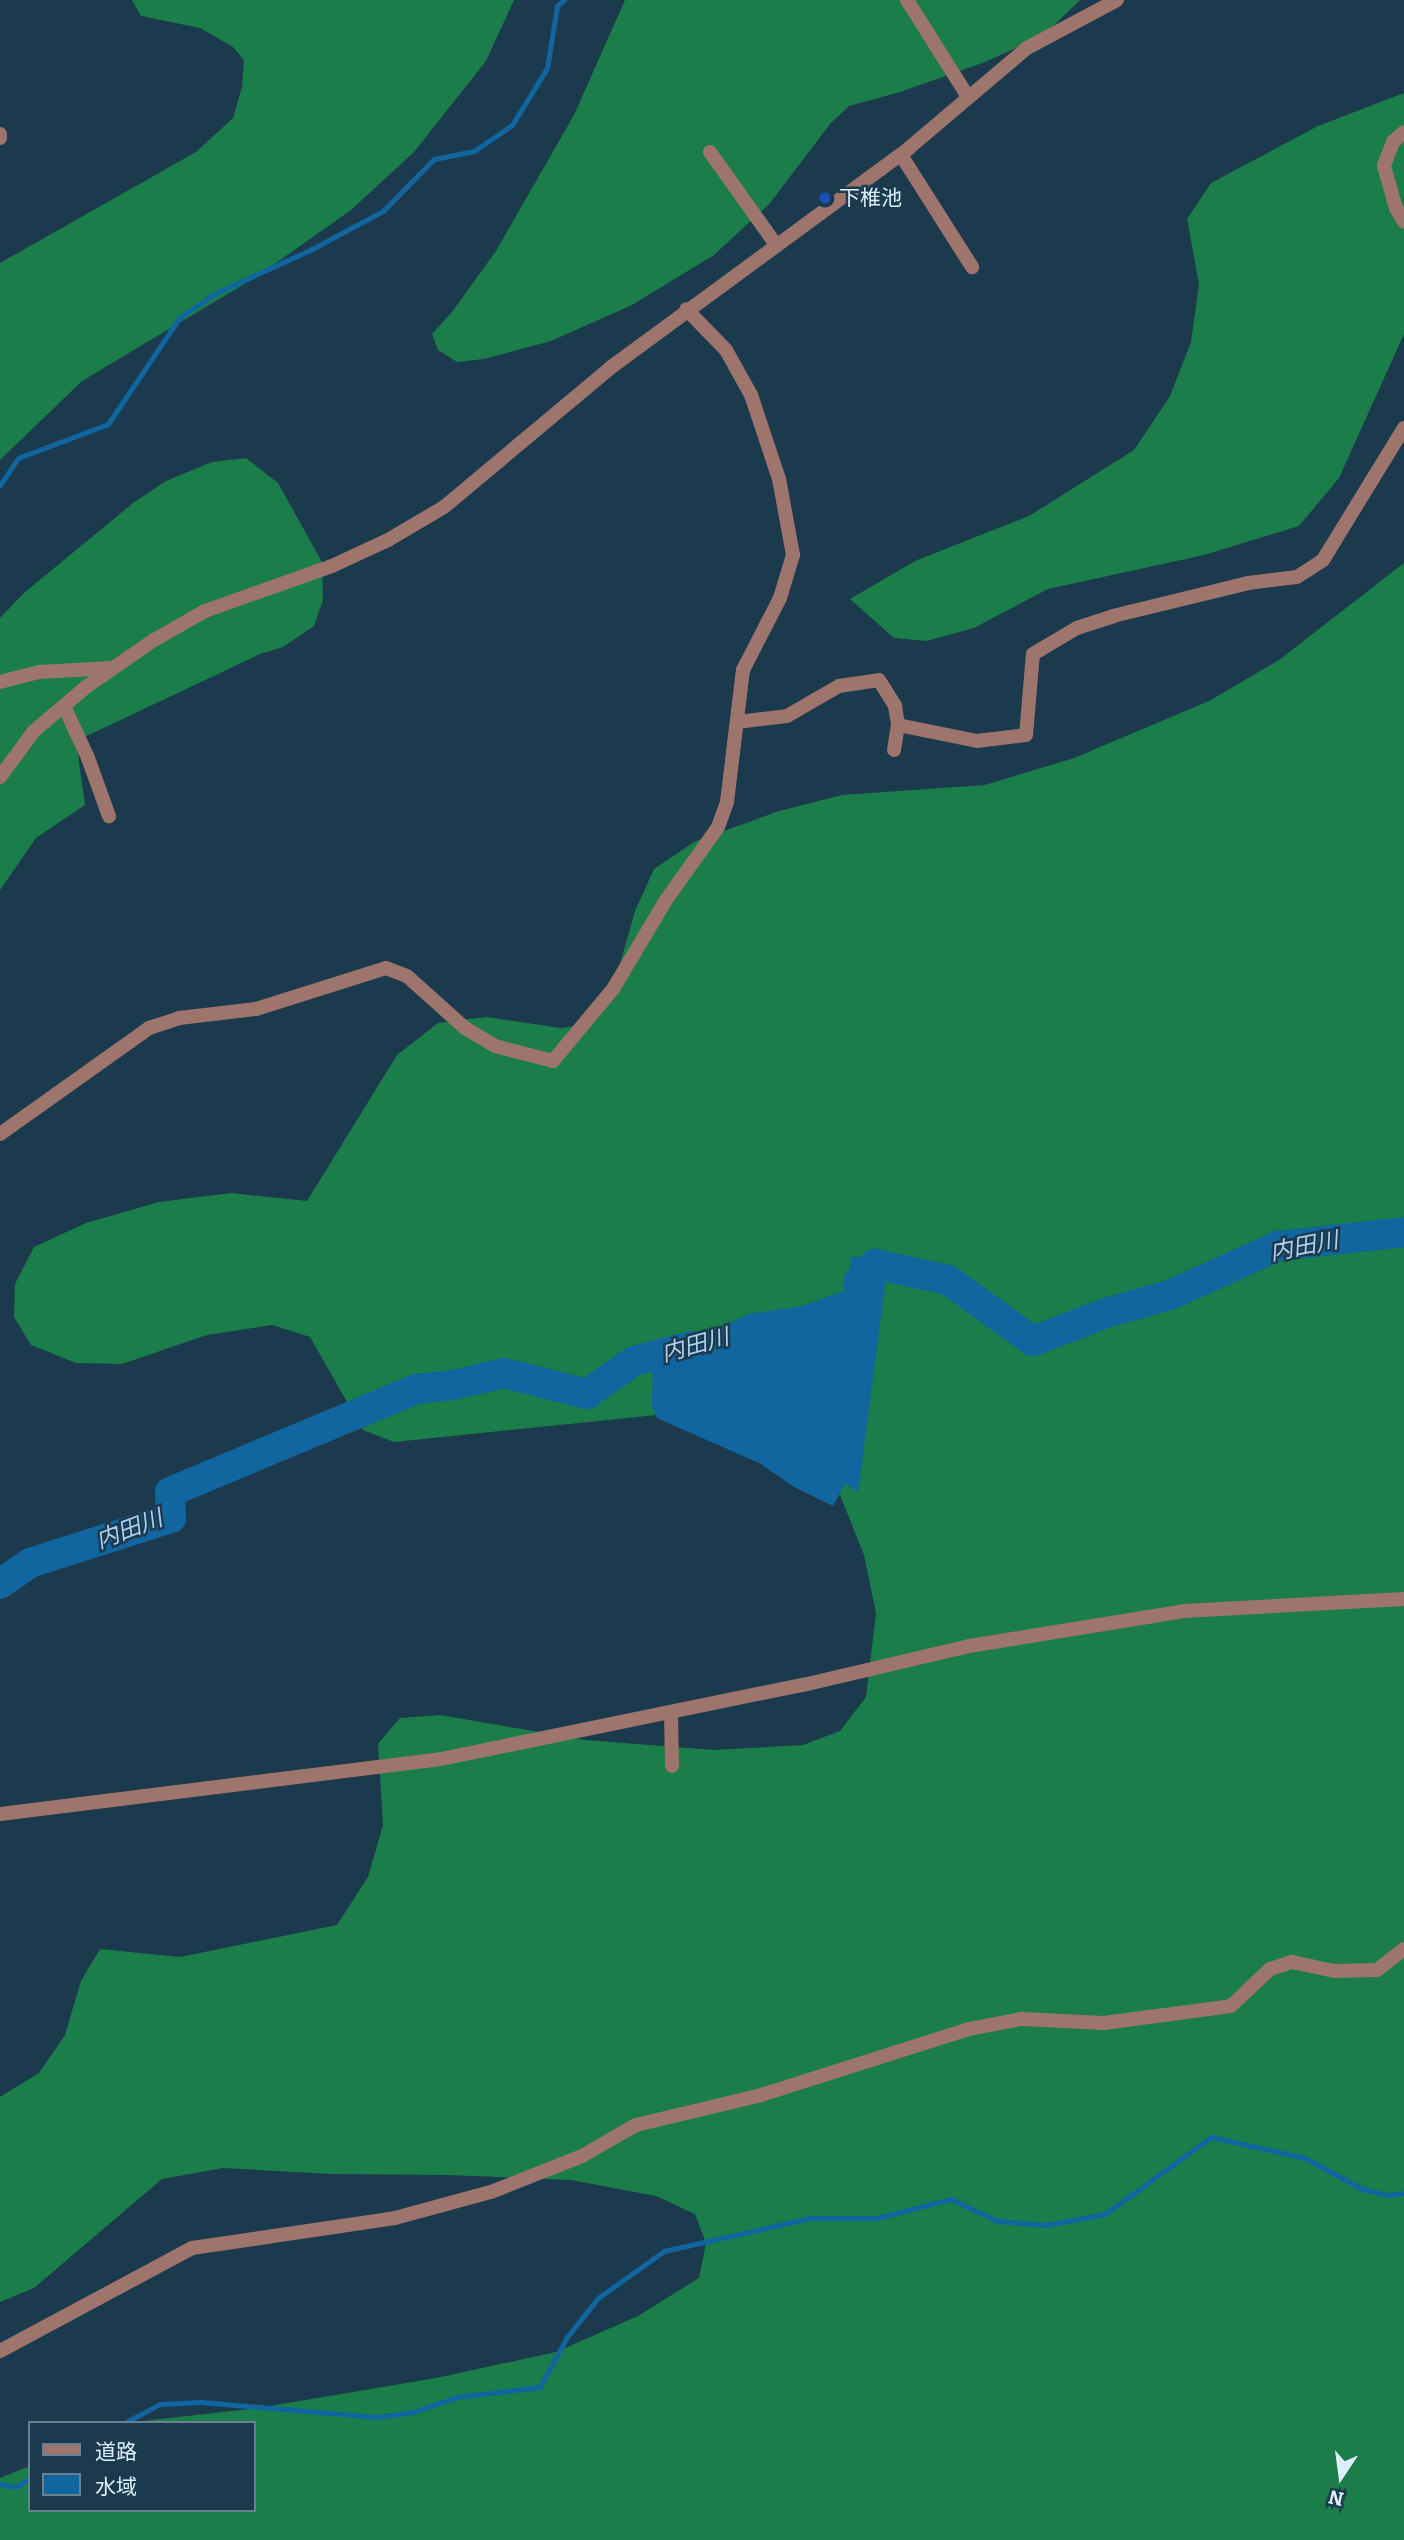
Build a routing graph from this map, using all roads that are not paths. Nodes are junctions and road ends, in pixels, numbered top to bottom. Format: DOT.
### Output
graph roads {
  1 [pos="907,0"];
  2 [pos="1116,0"];
  3 [pos="968,97"];
  4 [pos="1404,132"];
  5 [pos="710,152"];
  6 [pos="901,155"];
  7 [pos="1404,222"];
  8 [pos="776,245"];
  9 [pos="972,267"];
  10 [pos="686,309"];
  11 [pos="1404,428"];
  12 [pos="111,668"];
  13 [pos="0,682"];
  14 [pos="64,706"];
  15 [pos="737,722"];
  16 [pos="898,725"];
  17 [pos="894,750"];
  18 [pos="0,777"];
  19 [pos="109,816"];
  20 [pos="0,1134"];
  21 [pos="1404,1599"];
  22 [pos="671,1712"];
  23 [pos="672,1766"];
  24 [pos="0,1814"];
  25 [pos="1404,1949"];
  26 [pos="0,2351"];
  1 -- 3 [label="street"];
  2 -- 3 [label="street"];
  3 -- 6 [label="street"];
  4 -- 7 [label="street"];
  5 -- 8 [label="street"];
  6 -- 8 [label="street"];
  6 -- 9 [label="street"];
  8 -- 10 [label="street"];
  10 -- 12 [label="street"];
  10 -- 15 [label="street"];
  11 -- 16 [label="street"];
  12 -- 13 [label="street"];
  12 -- 14 [label="street"];
  14 -- 18 [label="street"];
  14 -- 19 [label="street"];
  15 -- 16 [label="street"];
  15 -- 20 [label="street"];
  16 -- 17 [label="street"];
  21 -- 22 [label="street"];
  22 -- 23 [label="street"];
  22 -- 24 [label="street"];
  25 -- 26 [label="street"];
}
